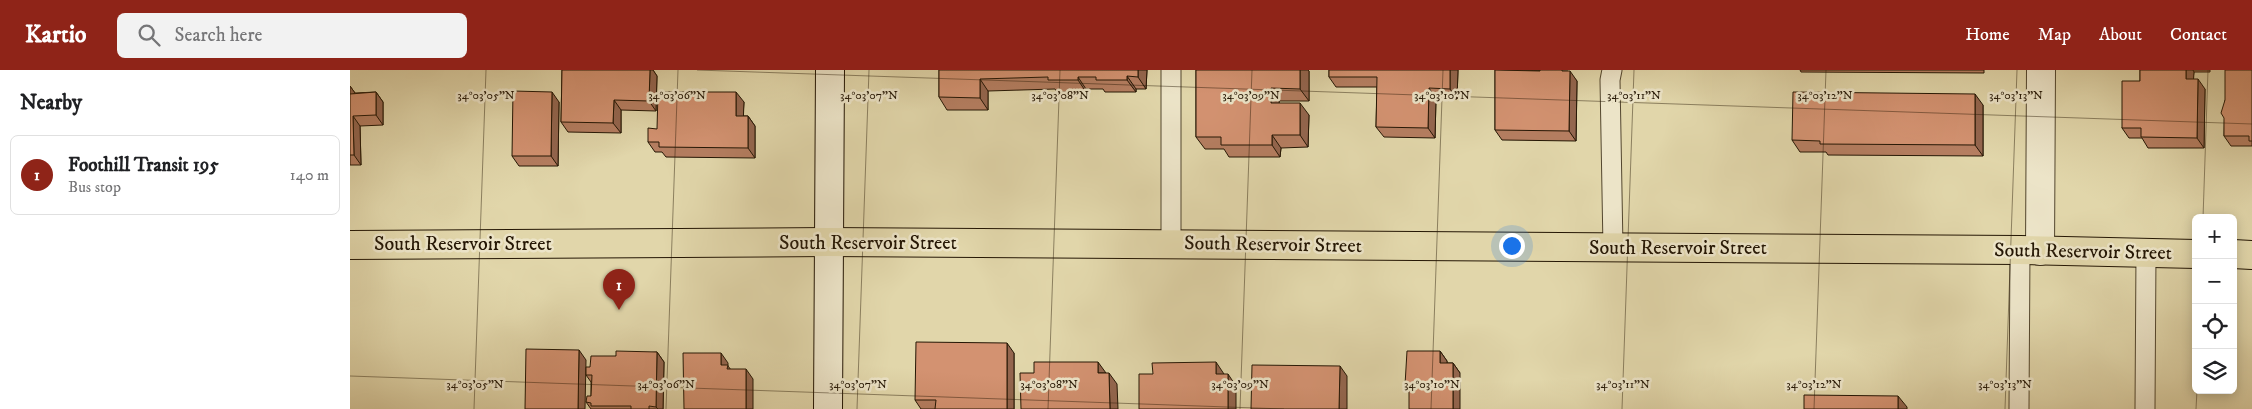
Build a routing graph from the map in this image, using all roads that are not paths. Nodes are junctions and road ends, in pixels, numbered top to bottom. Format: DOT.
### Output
graph roads {
  1 [pos="830,70"];
  2 [pos="1171,70"];
  3 [pos="1612,70"];
  4 [pos="2042,70"];
  5 [pos="828,242"];
  6 [pos="1171,244"];
  7 [pos="350,245"];
  8 [pos="1613,248"];
  9 [pos="2030,251"];
  10 [pos="2146,254"];
  11 [pos="2192,254"];
  12 [pos="2237,254"];
  13 [pos="2252,254"];
  14 [pos="828,409"];
  15 [pos="2019,409"];
  16 [pos="2144,409"];
  1 -- 5 [label="street"];
  2 -- 6 [label="lane"];
  3 -- 8 [label="lane"];
  4 -- 9 [label="street"];
  5 -- 6 [label="main road, South Reservoir Street"];
  5 -- 7 [label="main road, South Reservoir Street"];
  5 -- 14 [label="street"];
  6 -- 8 [label="main road, South Reservoir Street"];
  8 -- 9 [label="main road, South Reservoir Street"];
  9 -- 10 [label="main road, South Reservoir Street"];
  9 -- 15 [label="lane"];
  10 -- 11 [label="main road, South Reservoir Street"];
  10 -- 16 [label="lane"];
  12 -- 13 [label="main road"];
}
